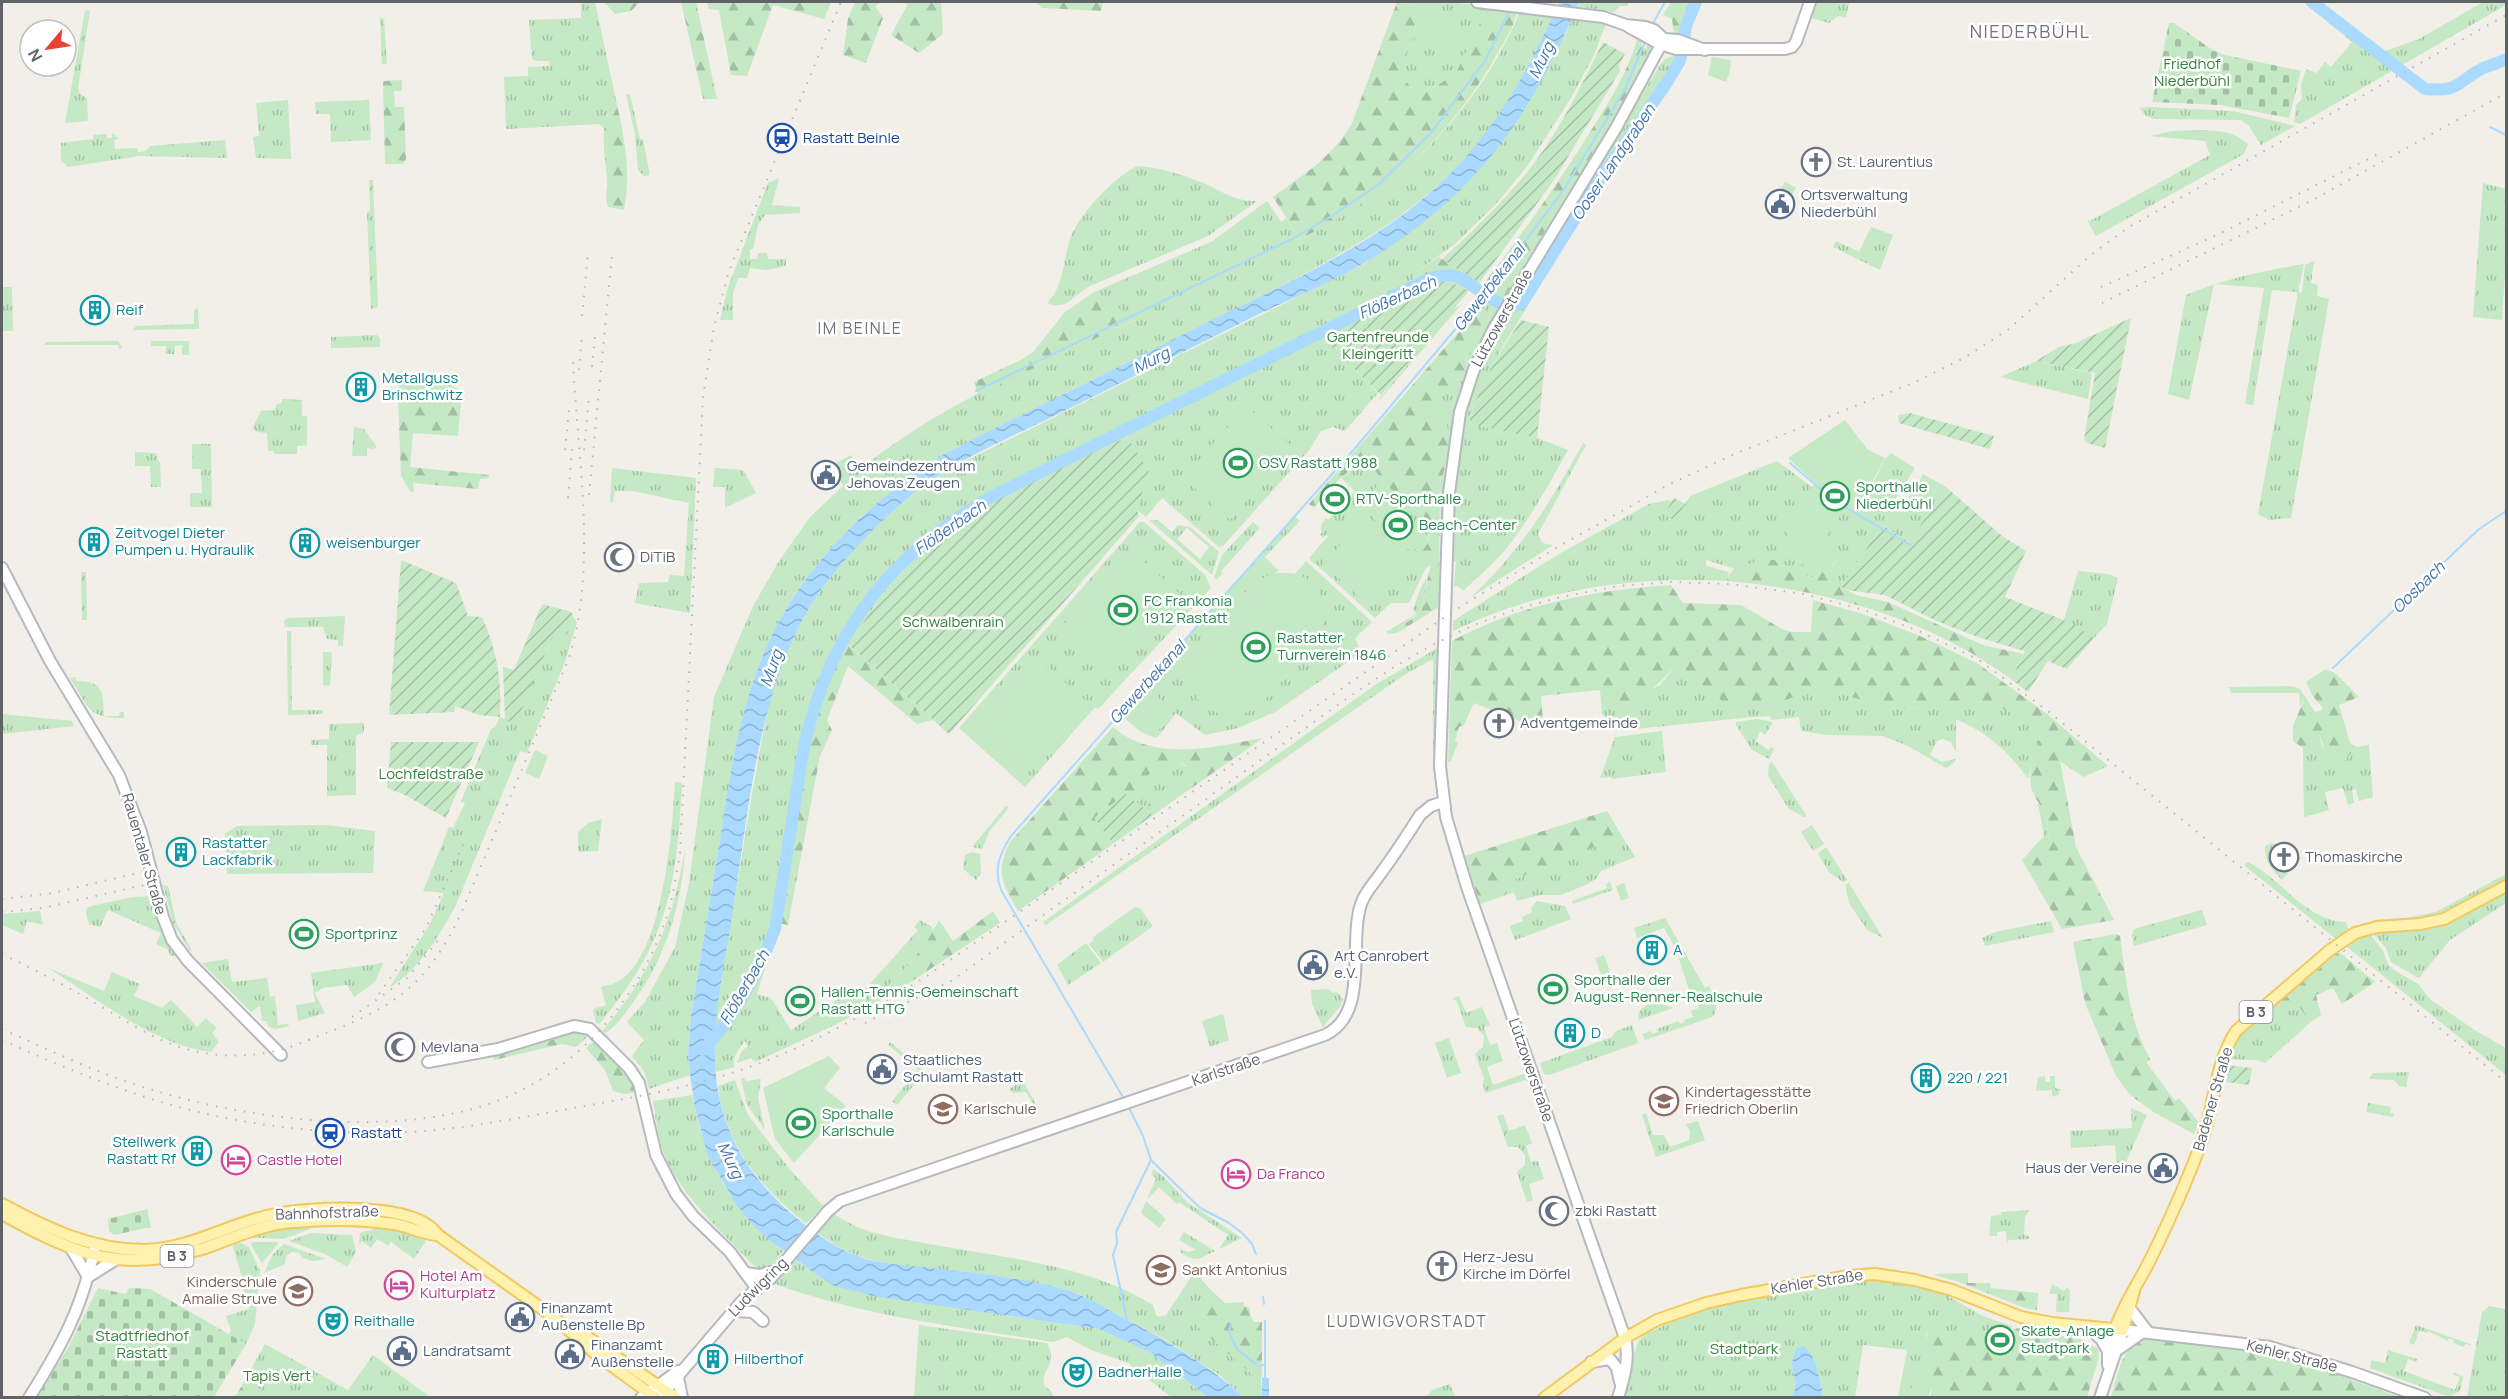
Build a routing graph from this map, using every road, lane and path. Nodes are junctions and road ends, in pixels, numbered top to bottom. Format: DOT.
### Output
graph roads {
  1 [pos="1477,2"];
  2 [pos="1810,2"];
  3 [pos="1662,42"];
  4 [pos="1681,46"];
  5 [pos="1648,67"];
  6 [pos="2,568"];
  7 [pos="1443,802"];
  8 [pos="2506,886"];
  9 [pos="281,1055"];
  10 [pos="428,1062"];
  11 [pos="865,1192"];
  12 [pos="2,1204"];
  13 [pos="2,1214"];
  14 [pos="247,1227"];
  15 [pos="72,1250"];
  16 [pos="95,1250"];
  17 [pos="115,1260"];
  18 [pos="746,1273"];
  19 [pos="772,1274"];
  20 [pos="88,1277"];
  21 [pos="758,1289"];
  22 [pos="742,1301"];
  23 [pos="2127,1309"];
  24 [pos="734,1311"];
  25 [pos="763,1321"];
  26 [pos="2092,1327"];
  27 [pos="2119,1329"];
  28 [pos="2145,1332"];
  29 [pos="1625,1338"];
  30 [pos="2112,1351"];
  31 [pos="1591,1362"];
  32 [pos="680,1372"];
  33 [pos="1620,1393"];
  34 [pos="654,1394"];
  35 [pos="29,1398"];
  36 [pos="676,1398"];
  37 [pos="682,1398"];
  38 [pos="1544,1398"];
  39 [pos="2100,1398"];
  40 [pos="2425,1398"];
  1 -- 3 [label="street"];
  2 -- 4 [label="street"];
  3 -- 4 [label="street"];
  3 -- 5 [label="street, Lützowerstraße"];
  4 -- 5 [label="street"];
  5 -- 7 [label="street, Lützowerstraße"];
  6 -- 9 [label="street, Rauentaler Straße"];
  7 -- 11 [label="street, Karlstraße"];
  7 -- 29 [label="street, Lützowerstraße"];
  8 -- 23 [label="main road, Badener Straße / B 3"];
  10 -- 18 [label="street"];
  11 -- 19 [label="street, Ludwigring"];
  12 -- 16 [label="main road, B 3"];
  13 -- 15 [label="main road, B 3"];
  14 -- 16 [label="main road, B 3"];
  14 -- 17 [label="main road, B 3"];
  14 -- 34 [label="main road, Bahnhofstraße / B 3"];
  15 -- 16 [label="main road, B 3"];
  15 -- 20 [label="street"];
  16 -- 17 [label="main road, B 3"];
  16 -- 20 [label="street"];
  17 -- 20 [label="street"];
  18 -- 19 [label="street"];
  18 -- 21 [label="street"];
  18 -- 22 [label="street"];
  19 -- 21 [label="street, Ludwigring"];
  20 -- 35 [label="street"];
  21 -- 22 [label="street, Ludwigring"];
  22 -- 24 [label="street, Ludwigring"];
  23 -- 26 [label="main road"];
  23 -- 27 [label="main road, Badener Straße / B 3"];
  23 -- 28 [label="street"];
  24 -- 25 [label="street"];
  24 -- 32 [label="street, Ludwigring"];
  26 -- 27 [label="main road, Kehler Straße"];
  26 -- 29 [label="main road, Kehler Straße"];
  26 -- 30 [label="street"];
  27 -- 28 [label="street, Kehler Straße"];
  27 -- 30 [label="street"];
  28 -- 30 [label="street"];
  28 -- 40 [label="street, Kehler Straße"];
  29 -- 31 [label="main road, Kehler Straße"];
  29 -- 33 [label="street, Lützowerstraße"];
  30 -- 39 [label="street"];
  31 -- 33 [label="street"];
  31 -- 38 [label="main road, Kehler Straße"];
  32 -- 34 [label="street, Ludwigring"];
  32 -- 37 [label="street"];
  34 -- 36 [label="main road, Bahnhofstraße / B 3"];
}
